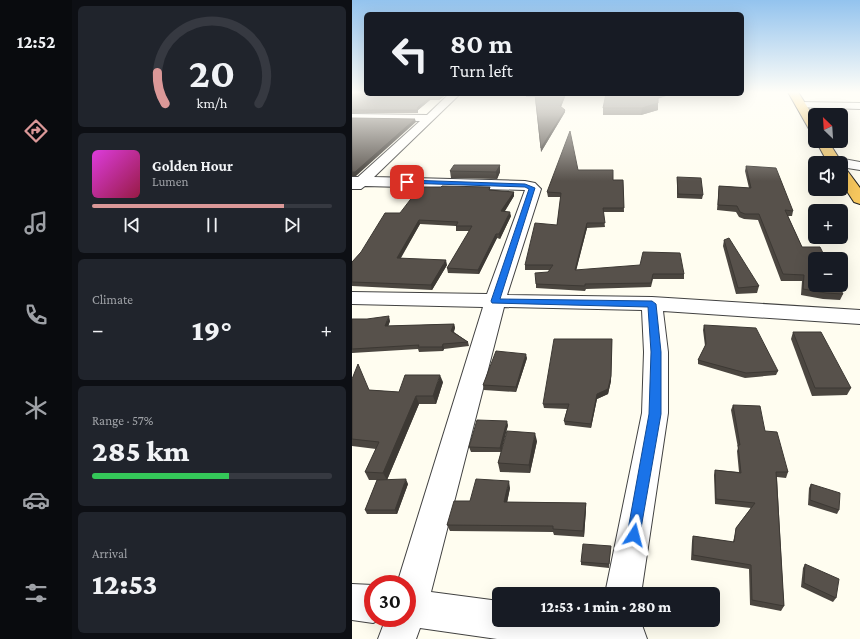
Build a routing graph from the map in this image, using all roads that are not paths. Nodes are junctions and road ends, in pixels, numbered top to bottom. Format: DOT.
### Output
graph roads {
  1 [pos="426,122"];
  2 [pos="848,166"];
  3 [pos="860,166"];
  4 [pos="848,182"];
  5 [pos="355,184"];
  6 [pos="860,199"];
  7 [pos="352,298"];
  8 [pos="495,301"];
  9 [pos="652,304"];
  10 [pos="860,317"];
  11 [pos="416,578"];
  12 [pos="625,587"];
  13 [pos="352,602"];
  14 [pos="364,603"];
  15 [pos="416,618"];
  16 [pos="621,632"];
  1 -- 5 [label="street"];
  2 -- 3 [label="street"];
  4 -- 6 [label="highway"];
  5 -- 8 [label="street"];
  7 -- 8 [label="street"];
  8 -- 9 [label="street"];
  8 -- 11 [label="street"];
  9 -- 10 [label="street"];
  9 -- 12 [label="street"];
  13 -- 14 [label="street"];
  15 -- 16 [label="street"];
}
